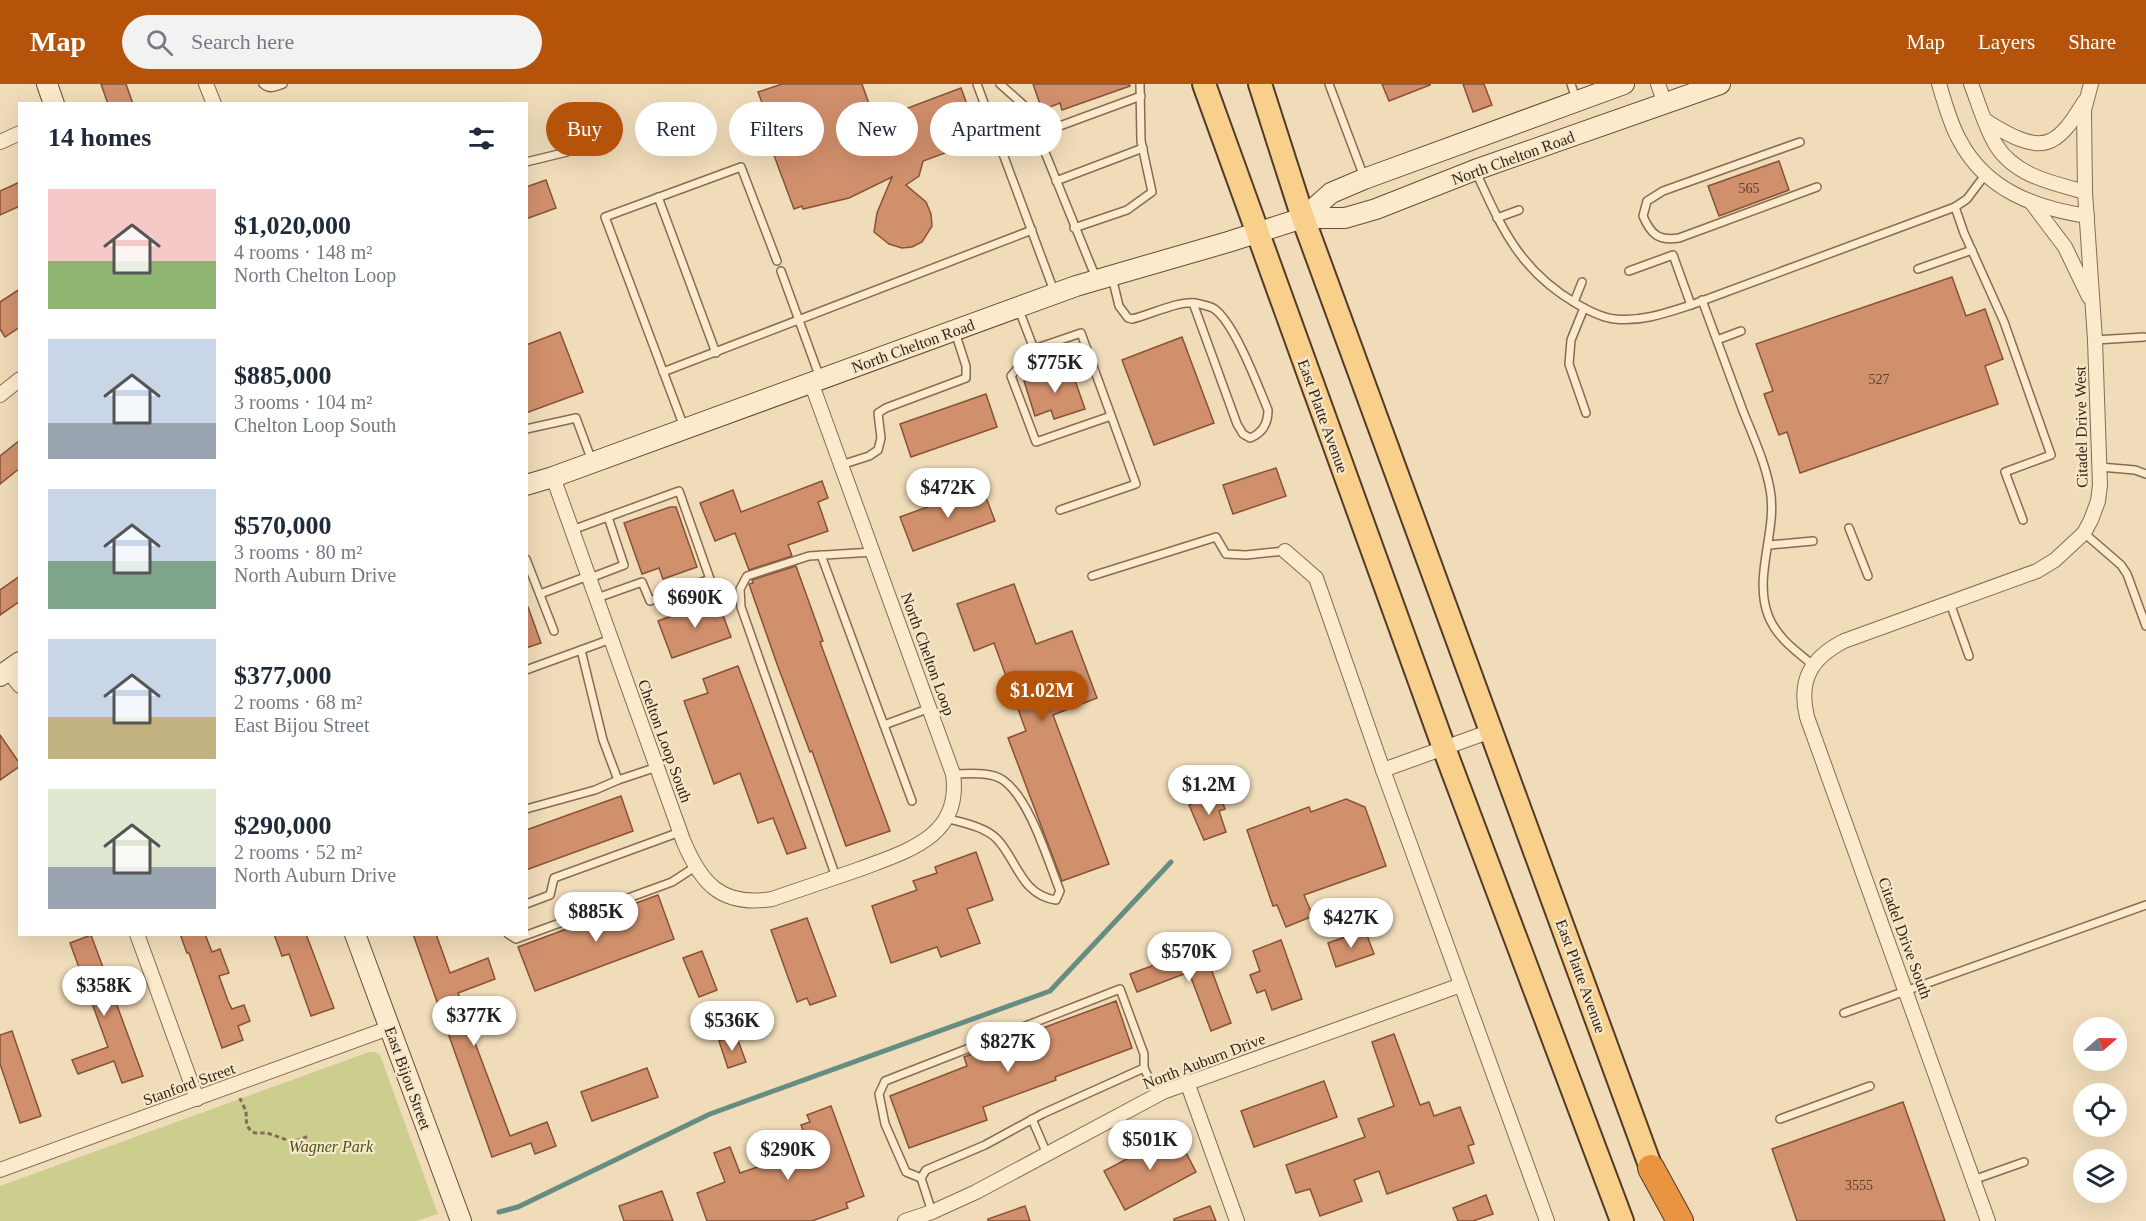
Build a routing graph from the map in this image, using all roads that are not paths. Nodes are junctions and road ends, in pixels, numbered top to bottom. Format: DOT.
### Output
graph roads {
  1 [pos="47,84"];
  2 [pos="206,84"];
  3 [pos="263,84"];
  4 [pos="283,84"];
  5 [pos="977,84"];
  6 [pos="1000,84"];
  7 [pos="1140,84"];
  8 [pos="1204,84"];
  9 [pos="1260,84"];
  10 [pos="1329,84"];
  11 [pos="1624,84"];
  12 [pos="1658,84"];
  13 [pos="1720,84"];
  14 [pos="1939,84"];
  15 [pos="1971,84"];
  16 [pos="2090,90"];
  17 [pos="1574,92"];
  18 [pos="1141,96"];
  19 [pos="53,102"];
  20 [pos="213,102"];
  21 [pos="1021,102"];
  22 [pos="1665,104"];
  23 [pos="1986,121"];
  24 [pos="1062,125"];
  25 [pos="18,134"];
  26 [pos="0,142"];
  27 [pos="1800,142"];
  28 [pos="1143,148"];
  29 [pos="551,156"];
  30 [pos="1046,156"];
  31 [pos="528,162"];
  32 [pos="1475,170"];
  33 [pos="1985,175"];
  34 [pos="1364,178"];
  35 [pos="1056,181"];
  36 [pos="1817,187"];
  37 [pos="2085,192"];
  38 [pos="658,197"];
  39 [pos="2031,202"];
  40 [pos="1955,207"];
  41 [pos="1519,210"];
  42 [pos="2087,216"];
  43 [pos="1303,218"];
  44 [pos="1497,218"];
  45 [pos="1074,228"];
  46 [pos="1032,230"];
  47 [pos="1257,234"];
  48 [pos="1972,250"];
  49 [pos="777,261"];
  50 [pos="1918,269"];
  51 [pos="781,271"];
  52 [pos="1629,271"];
  53 [pos="1104,278"];
  54 [pos="1582,282"];
  55 [pos="1055,294"];
  56 [pos="1702,300"];
  57 [pos="1574,302"];
  58 [pos="1193,303"];
  59 [pos="1691,305"];
  60 [pos="2093,305"];
  61 [pos="1018,307"];
  62 [pos="1584,308"];
  63 [pos="800,321"];
  64 [pos="954,331"];
  65 [pos="1741,331"];
  66 [pos="2144,337"];
  67 [pos="1717,340"];
  68 [pos="2095,340"];
  69 [pos="1034,349"];
  70 [pos="716,353"];
  71 [pos="663,372"];
  72 [pos="18,381"];
  73 [pos="816,381"];
  74 [pos="0,395"];
  75 [pos="1586,413"];
  76 [pos="1112,416"];
  77 [pos="528,429"];
  78 [pos="685,429"];
  79 [pos="593,463"];
  80 [pos="841,465"];
  81 [pos="2100,467"];
  82 [pos="2146,474"];
  83 [pos="553,477"];
  84 [pos="528,484"];
  85 [pos="1060,510"];
  86 [pos="608,517"];
  87 [pos="2023,520"];
  88 [pos="1849,528"];
  89 [pos="572,530"];
  90 [pos="2084,533"];
  91 [pos="1813,541"];
  92 [pos="1769,545"];
  93 [pos="1285,551"];
  94 [pos="873,552"];
  95 [pos="821,555"];
  96 [pos="528,564"];
  97 [pos="1092,576"];
  98 [pos="1868,576"];
  99 [pos="589,577"];
  100 [pos="540,594"];
  101 [pos="597,598"];
  102 [pos="1950,603"];
  103 [pos="2146,626"];
  104 [pos="554,631"];
  105 [pos="611,639"];
  106 [pos="581,650"];
  107 [pos="1969,656"];
  108 [pos="1813,666"];
  109 [pos="528,669"];
  110 [pos="930,708"];
  111 [pos="884,725"];
  112 [pos="1491,731"];
  113 [pos="1444,748"];
  114 [pos="657,767"];
  115 [pos="1383,770"];
  116 [pos="953,774"];
  117 [pos="618,780"];
  118 [pos="912,801"];
  119 [pos="528,808"];
  120 [pos="946,818"];
  121 [pos="680,832"];
  122 [pos="695,867"];
  123 [pos="836,877"];
  124 [pos="528,903"];
  125 [pos="2146,905"];
  126 [pos="528,935"];
  127 [pos="138,936"];
  128 [pos="356,936"];
  129 [pos="1461,985"];
  130 [pos="1907,991"];
  131 [pos="1844,1013"];
  132 [pos="389,1028"];
  133 [pos="1144,1068"];
  134 [pos="1188,1082"];
  135 [pos="1870,1086"];
  136 [pos="1157,1095"];
  137 [pos="196,1099"];
  138 [pos="1032,1119"];
  139 [pos="1780,1119"];
  140 [pos="1047,1154"];
  141 [pos="2024,1162"];
  142 [pos="1651,1168"];
  143 [pos="0,1170"];
  144 [pos="921,1178"];
  145 [pos="1973,1180"];
  146 [pos="928,1216"];
  147 [pos="460,1221"];
  148 [pos="905,1221"];
  149 [pos="1237,1221"];
  150 [pos="1547,1221"];
  151 [pos="1622,1221"];
  152 [pos="1669,1221"];
  153 [pos="1680,1221"];
  154 [pos="1988,1221"];
  1 -- 19 [label="main road"];
  2 -- 20 [label="street"];
  3 -- 4 [label="lane"];
  5 -- 46 [label="lane"];
  6 -- 21 [label="lane"];
  7 -- 18 [label="lane"];
  8 -- 47 [label="main road, East Platte Avenue"];
  9 -- 43 [label="main road, East Platte Avenue"];
  10 -- 34 [label="lane"];
  11 -- 17 [label="main road, North Chelton Road"];
  12 -- 22 [label="street"];
  13 -- 22 [label="main road, North Chelton Road"];
  14 -- 33 [label="street"];
  15 -- 23 [label="street"];
  16 -- 23 [label="street"];
  16 -- 37 [label="street, Citadel Drive West"];
  17 -- 34 [label="main road, North Chelton Road"];
  18 -- 24 [label="lane"];
  18 -- 28 [label="lane"];
  22 -- 32 [label="main road, North Chelton Road"];
  23 -- 37 [label="street"];
  25 -- 26 [label="street"];
  27 -- 36 [label="lane"];
  28 -- 35 [label="lane"];
  28 -- 45 [label="lane"];
  29 -- 31 [label="lane"];
  30 -- 35 [label="lane"];
  32 -- 43 [label="main road, North Chelton Road"];
  32 -- 44 [label="lane"];
  33 -- 39 [label="street"];
  33 -- 40 [label="lane"];
  34 -- 43 [label="main road, North Chelton Road"];
  35 -- 45 [label="lane"];
  37 -- 42 [label="street, Citadel Drive West"];
  38 -- 49 [label="lane"];
  38 -- 70 [label="lane"];
  38 -- 71 [label="lane"];
  39 -- 42 [label="street"];
  39 -- 60 [label="street"];
  40 -- 48 [label="lane"];
  40 -- 56 [label="lane"];
  41 -- 44 [label="lane"];
  42 -- 60 [label="street, Citadel Drive West"];
  43 -- 47 [label="main road, North Chelton Road"];
  43 -- 112 [label="main road, East Platte Avenue"];
  44 -- 57 [label="lane"];
  45 -- 53 [label="lane"];
  46 -- 55 [label="lane"];
  46 -- 63 [label="lane"];
  47 -- 53 [label="main road, North Chelton Road"];
  47 -- 113 [label="main road, East Platte Avenue"];
  48 -- 50 [label="lane"];
  48 -- 87 [label="lane"];
  51 -- 63 [label="lane"];
  52 -- 59 [label="lane"];
  53 -- 55 [label="main road, North Chelton Road"];
  53 -- 58 [label="lane"];
  54 -- 57 [label="lane"];
  55 -- 61 [label="main road, North Chelton Road"];
  56 -- 59 [label="lane"];
  56 -- 67 [label="lane"];
  57 -- 62 [label="lane"];
  58 -- 58 [label="lane"];
  59 -- 62 [label="lane"];
  60 -- 68 [label="street, Citadel Drive West"];
  61 -- 64 [label="main road, North Chelton Road"];
  61 -- 69 [label="lane"];
  62 -- 75 [label="lane"];
  63 -- 70 [label="lane"];
  63 -- 73 [label="lane"];
  64 -- 73 [label="main road, North Chelton Road"];
  64 -- 80 [label="lane"];
  65 -- 67 [label="lane"];
  66 -- 68 [label="lane"];
  67 -- 92 [label="lane"];
  68 -- 81 [label="street, Citadel Drive West"];
  69 -- 76 [label="lane"];
  69 -- 76 [label="lane"];
  70 -- 71 [label="lane"];
  71 -- 78 [label="lane"];
  72 -- 74 [label="street"];
  73 -- 78 [label="main road, North Chelton Road"];
  73 -- 80 [label="street, North Chelton Loop"];
  76 -- 85 [label="lane"];
  77 -- 79 [label="lane"];
  78 -- 79 [label="main road, North Chelton Road"];
  79 -- 83 [label="main road, North Chelton Road"];
  80 -- 94 [label="street, North Chelton Loop"];
  81 -- 82 [label="lane"];
  81 -- 90 [label="street, Citadel Drive West"];
  83 -- 84 [label="main road, North Chelton Road"];
  83 -- 89 [label="street, Chelton Loop South"];
  86 -- 89 [label="lane"];
  86 -- 99 [label="lane"];
  86 -- 101 [label="lane"];
  88 -- 98 [label="lane"];
  89 -- 99 [label="street, Chelton Loop South"];
  90 -- 102 [label="street, Citadel Drive West"];
  90 -- 103 [label="lane"];
  91 -- 92 [label="lane"];
  92 -- 108 [label="lane"];
  93 -- 97 [label="lane"];
  93 -- 115 [label="street"];
  94 -- 95 [label="lane"];
  94 -- 110 [label="street, North Chelton Loop"];
  95 -- 111 [label="lane"];
  95 -- 123 [label="lane"];
  96 -- 100 [label="lane"];
  99 -- 100 [label="lane"];
  99 -- 101 [label="street, Chelton Loop South"];
  100 -- 104 [label="lane"];
  101 -- 105 [label="street, Chelton Loop South"];
  102 -- 107 [label="lane"];
  102 -- 108 [label="street, Citadel Drive West"];
  105 -- 106 [label="lane"];
  105 -- 114 [label="street, Chelton Loop South"];
  106 -- 109 [label="lane"];
  106 -- 117 [label="lane"];
  108 -- 130 [label="street, Citadel Drive South"];
  110 -- 111 [label="lane"];
  110 -- 116 [label="street, North Chelton Loop"];
  111 -- 118 [label="lane"];
  112 -- 113 [label="street"];
  112 -- 142 [label="main road, East Platte Avenue"];
  113 -- 115 [label="street"];
  113 -- 151 [label="main road, East Platte Avenue"];
  114 -- 117 [label="lane"];
  114 -- 121 [label="street, Chelton Loop South"];
  115 -- 129 [label="street"];
  116 -- 120 [label="street, North Chelton Loop"];
  116 -- 120 [label="lane"];
  117 -- 119 [label="lane"];
  120 -- 123 [label="street, North Chelton Loop"];
  121 -- 122 [label="street, Chelton Loop South"];
  121 -- 124 [label="lane"];
  122 -- 123 [label="street, Chelton Loop South"];
  122 -- 126 [label="lane"];
  125 -- 130 [label="lane"];
  127 -- 137 [label="street"];
  128 -- 132 [label="main road, East Bijou Street"];
  129 -- 134 [label="street, North Auburn Drive"];
  129 -- 150 [label="street"];
  130 -- 131 [label="lane"];
  130 -- 145 [label="street, Citadel Drive South"];
  132 -- 137 [label="street, Stanford Street"];
  132 -- 147 [label="main road, East Bijou Street"];
  133 -- 136 [label="lane"];
  133 -- 138 [label="lane"];
  133 -- 144 [label="lane"];
  134 -- 136 [label="street, North Auburn Drive"];
  134 -- 149 [label="street"];
  135 -- 139 [label="lane"];
  136 -- 140 [label="street, North Auburn Drive"];
  137 -- 143 [label="street, Stanford Street"];
  138 -- 140 [label="lane"];
  138 -- 144 [label="lane"];
  140 -- 146 [label="street, North Auburn Drive"];
  141 -- 145 [label="lane"];
  142 -- 152 [label="highway, East Platte Avenue"];
  142 -- 153 [label="highway"];
  144 -- 146 [label="lane"];
  145 -- 154 [label="street, Citadel Drive South"];
  146 -- 148 [label="street, North Auburn Drive"];
}
